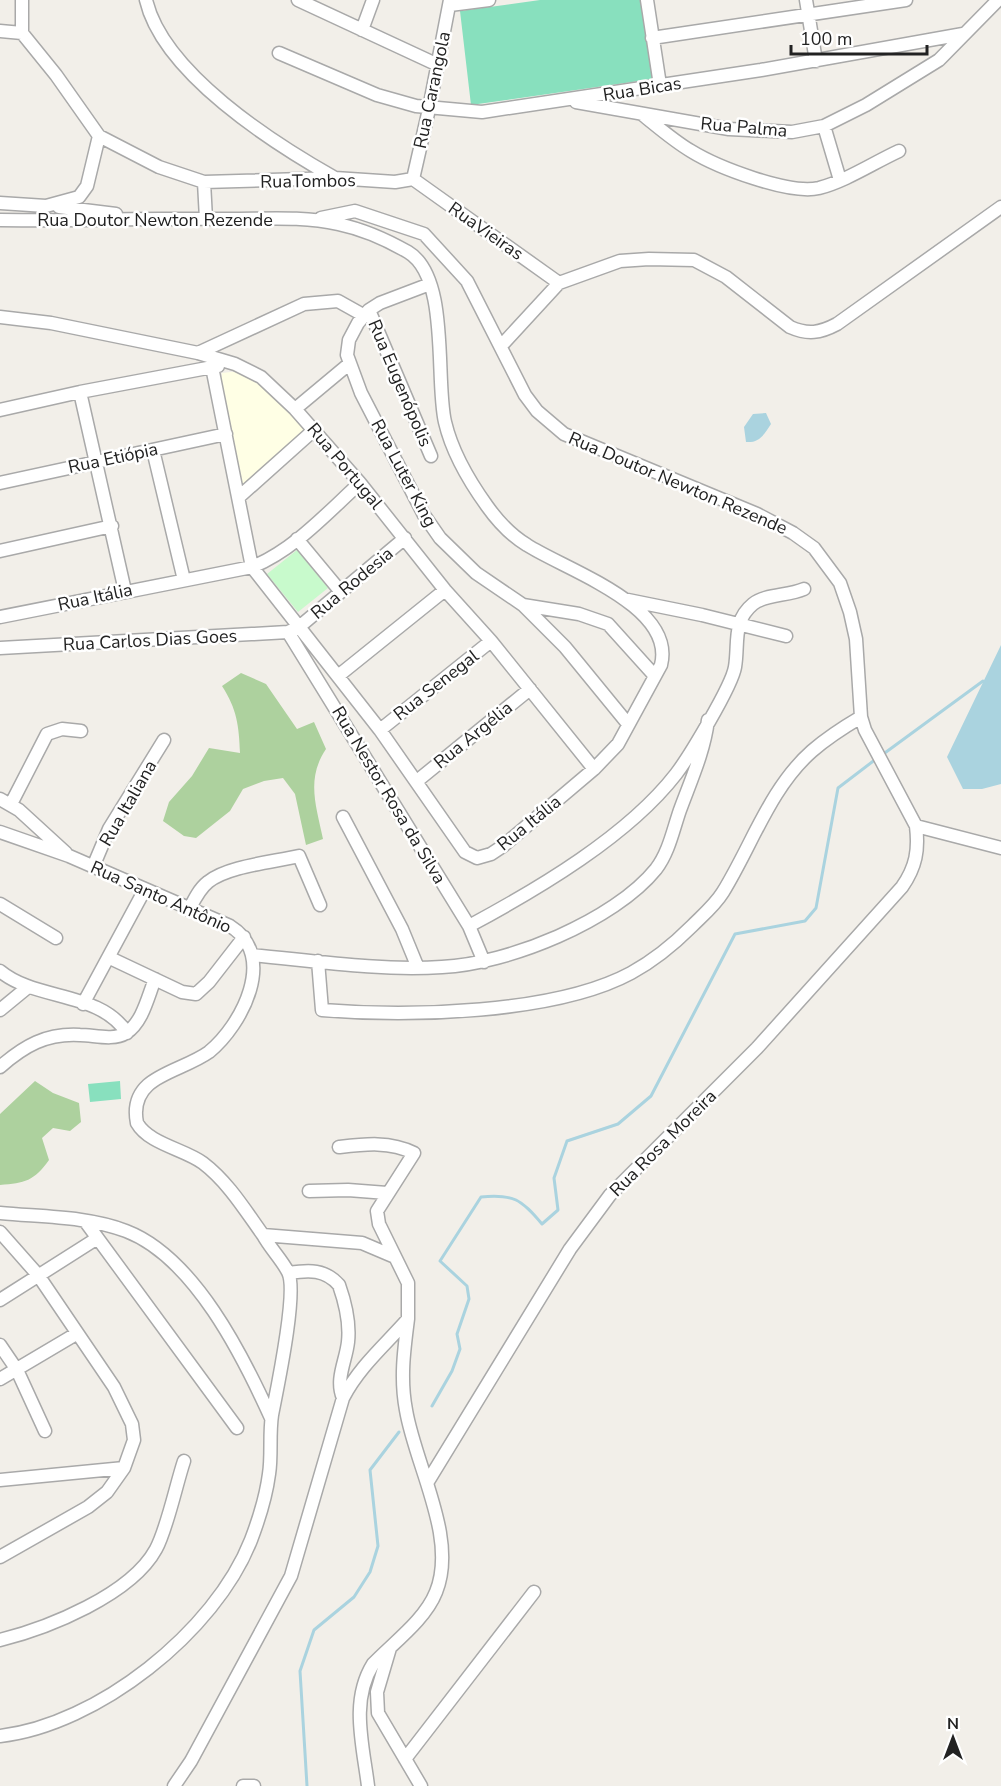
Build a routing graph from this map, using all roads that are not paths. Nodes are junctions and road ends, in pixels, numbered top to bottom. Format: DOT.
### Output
graph roads {
  1 [pos="22,0"];
  2 [pos="146,0"];
  3 [pos="298,0"];
  4 [pos="373,0"];
  5 [pos="489,0"];
  6 [pos="647,0"];
  7 [pos="806,0"];
  8 [pos="906,0"];
  9 [pos="998,0"];
  10 [pos="450,3"];
  11 [pos="809,16"];
  12 [pos="362,30"];
  13 [pos="0,31"];
  14 [pos="22,33"];
  15 [pos="963,34"];
  16 [pos="652,38"];
  17 [pos="279,53"];
  18 [pos="816,61"];
  19 [pos="438,65"];
  20 [pos="660,85"];
  21 [pos="569,100"];
  22 [pos="429,109"];
  23 [pos="639,113"];
  24 [pos="824,126"];
  25 [pos="99,136"];
  26 [pos="899,151"];
  27 [pos="335,178"];
  28 [pos="413,179"];
  29 [pos="840,180"];
  30 [pos="204,182"];
  31 [pos="0,203"];
  32 [pos="46,206"];
  33 [pos="1001,207"];
  34 [pos="147,218"];
  35 [pos="206,219"];
  36 [pos="0,220"];
  37 [pos="310,220"];
  38 [pos="559,283"];
  39 [pos="430,285"];
  40 [pos="366,313"];
  41 [pos="0,317"];
  42 [pos="501,346"];
  43 [pos="198,353"];
  44 [pos="231,362"];
  45 [pos="349,364"];
  46 [pos="212,367"];
  47 [pos="80,392"];
  48 [pos="295,409"];
  49 [pos="0,410"];
  50 [pos="314,430"];
  51 [pos="226,434"];
  52 [pos="153,450"];
  53 [pos="431,456"];
  54 [pos="95,462"];
  55 [pos="0,483"];
  56 [pos="360,483"];
  57 [pos="239,497"];
  58 [pos="112,526"];
  59 [pos="405,538"];
  60 [pos="297,539"];
  61 [pos="0,551"];
  62 [pos="252,567"];
  63 [pos="184,580"];
  64 [pos="804,589"];
  65 [pos="445,590"];
  66 [pos="124,591"];
  67 [pos="341,592"];
  68 [pos="624,599"];
  69 [pos="523,604"];
  70 [pos="0,617"];
  71 [pos="738,624"];
  72 [pos="294,630"];
  73 [pos="786,636"];
  74 [pos="491,641"];
  75 [pos="0,645"];
  76 [pos="654,675"];
  77 [pos="338,676"];
  78 [pos="530,689"];
  79 [pos="861,717"];
  80 [pos="708,720"];
  81 [pos="628,724"];
  82 [pos="380,730"];
  83 [pos="81,731"];
  84 [pos="164,740"];
  85 [pos="594,769"];
  86 [pos="417,781"];
  87 [pos="5,801"];
  88 [pos="344,817"];
  89 [pos="916,826"];
  90 [pos="38,828"];
  91 [pos="0,832"];
  92 [pos="28,843"];
  93 [pos="1001,849"];
  94 [pos="69,856"];
  95 [pos="93,867"];
  96 [pos="144,891"];
  97 [pos="0,904"];
  98 [pos="320,905"];
  99 [pos="189,910"];
  100 [pos="468,926"];
  101 [pos="244,937"];
  102 [pos="56,938"];
  103 [pos="252,955"];
  104 [pos="110,958"];
  105 [pos="318,961"];
  106 [pos="484,962"];
  107 [pos="418,968"];
  108 [pos="0,971"];
  109 [pos="155,980"];
  110 [pos="28,987"];
  111 [pos="83,1004"];
  112 [pos="0,1010"];
  113 [pos="127,1033"];
  114 [pos="0,1066"];
  115 [pos="339,1147"];
  116 [pos="309,1191"];
  117 [pos="387,1193"];
  118 [pos="0,1213"];
  119 [pos="85,1221"];
  120 [pos="0,1232"];
  121 [pos="262,1235"];
  122 [pos="96,1239"];
  123 [pos="395,1257"];
  124 [pos="289,1273"];
  125 [pos="38,1275"];
  126 [pos="0,1300"];
  127 [pos="408,1319"];
  128 [pos="76,1334"];
  129 [pos="0,1345"];
  130 [pos="16,1370"];
  131 [pos="0,1379"];
  132 [pos="344,1398"];
  133 [pos="272,1419"];
  134 [pos="237,1428"];
  135 [pos="45,1431"];
  136 [pos="184,1461"];
  137 [pos="124,1468"];
  138 [pos="0,1480"];
  139 [pos="427,1483"];
  140 [pos="0,1557"];
  141 [pos="534,1592"];
  142 [pos="0,1640"];
  143 [pos="392,1644"];
  144 [pos="0,1736"];
  145 [pos="405,1759"];
  146 [pos="174,1786"];
  147 [pos="243,1786"];
  148 [pos="254,1786"];
  149 [pos="368,1786"];
  150 [pos="421,1786"];
  1 -- 14 [label="street"];
  2 -- 27 [label="street"];
  3 -- 12 [label="street"];
  4 -- 12 [label="street"];
  5 -- 10 [label="street"];
  6 -- 16 [label="street"];
  7 -- 11 [label="street"];
  8 -- 11 [label="street"];
  9 -- 15 [label="street"];
  10 -- 19 [label="street, Rua Carangola"];
  11 -- 16 [label="street"];
  11 -- 18 [label="street"];
  12 -- 19 [label="street"];
  13 -- 14 [label="street"];
  14 -- 25 [label="street"];
  15 -- 18 [label="street, Rua Bicas"];
  15 -- 24 [label="street, Rua Palma"];
  16 -- 20 [label="street"];
  17 -- 22 [label="street, Rua Bicas"];
  18 -- 20 [label="street, Rua Bicas"];
  19 -- 22 [label="street, Rua Carangola"];
  20 -- 21 [label="street, Rua Bicas"];
  21 -- 22 [label="street, Rua Bicas"];
  21 -- 23 [label="street, Rua Palma"];
  22 -- 28 [label="street, Rua Carangola"];
  23 -- 24 [label="street, Rua Palma"];
  23 -- 29 [label="street"];
  24 -- 29 [label="street"];
  25 -- 30 [label="street"];
  25 -- 32 [label="street"];
  26 -- 29 [label="street"];
  27 -- 28 [label="street, RuaTombos"];
  27 -- 30 [label="street, RuaTombos"];
  28 -- 38 [label="street, RuaVieiras"];
  30 -- 35 [label="street"];
  31 -- 32 [label="street"];
  32 -- 34 [label="street"];
  33 -- 38 [label="street"];
  34 -- 35 [label="street, Rua Doutor Newton Rezende"];
  34 -- 36 [label="street, Rua Doutor Newton Rezende"];
  35 -- 37 [label="street, Rua Doutor Newton Rezende"];
  37 -- 39 [label="street, Rua Doutor Newton Rezende"];
  37 -- 42 [label="street, Rua Doutor Newton Rezende"];
  38 -- 42 [label="street"];
  39 -- 40 [label="street"];
  39 -- 68 [label="street, Rua Itália"];
  40 -- 43 [label="street, Rua Eugenópolis"];
  40 -- 45 [label="street, Rua Luter King"];
  40 -- 53 [label="street, Rua Eugenópolis"];
  41 -- 43 [label="street, Rua Portugal"];
  42 -- 79 [label="street, Rua Doutor Newton Rezende"];
  43 -- 44 [label="street, Rua Portugal"];
  44 -- 46 [label="street"];
  44 -- 48 [label="street, Rua Portugal"];
  45 -- 48 [label="street"];
  45 -- 69 [label="street, Rua Luter King"];
  46 -- 47 [label="street"];
  46 -- 51 [label="street"];
  47 -- 49 [label="street"];
  47 -- 54 [label="street"];
  48 -- 50 [label="street, Rua Portugal"];
  50 -- 56 [label="street, Rua Portugal"];
  50 -- 57 [label="street"];
  51 -- 52 [label="street, Rua Etiópia"];
  51 -- 57 [label="street"];
  52 -- 54 [label="street, Rua Etiópia"];
  52 -- 63 [label="street"];
  54 -- 55 [label="street, Rua Etiópia"];
  54 -- 58 [label="street"];
  56 -- 59 [label="street, Rua Portugal"];
  56 -- 60 [label="street"];
  57 -- 62 [label="street"];
  58 -- 61 [label="street"];
  58 -- 66 [label="street"];
  59 -- 65 [label="street, Rua Portugal"];
  59 -- 67 [label="street, Rua Rodesia"];
  60 -- 62 [label="street"];
  60 -- 67 [label="street"];
  62 -- 63 [label="street, Rua Itália"];
  62 -- 72 [label="street, Rua Itália"];
  63 -- 66 [label="street, Rua Itália"];
  64 -- 71 [label="street"];
  65 -- 74 [label="street, Rua Portugal"];
  65 -- 77 [label="street"];
  66 -- 70 [label="street, Rua Itália"];
  67 -- 72 [label="street, Rua Rodesia"];
  68 -- 71 [label="street"];
  68 -- 76 [label="street, Rua Itália"];
  69 -- 76 [label="street, Rua Luter King"];
  69 -- 81 [label="street, Rua Luter King"];
  71 -- 73 [label="street"];
  71 -- 80 [label="street"];
  72 -- 75 [label="street, Rua Carlos Dias Goes"];
  72 -- 77 [label="street, Rua Itália"];
  72 -- 100 [label="street, Rua Nestor Rosa da Silva"];
  74 -- 78 [label="street, Rua Portugal"];
  74 -- 82 [label="street, Rua Senegal"];
  76 -- 81 [label="street, Rua Itália"];
  77 -- 82 [label="street, Rua Itália"];
  78 -- 85 [label="street, Rua Portugal"];
  78 -- 86 [label="street, Rua Argélia"];
  79 -- 89 [label="street, Rua Doutor Newton Rezende"];
  79 -- 105 [label="street"];
  80 -- 100 [label="street"];
  80 -- 106 [label="street"];
  81 -- 85 [label="street, Rua Itália"];
  82 -- 86 [label="street, Rua Itália"];
  83 -- 87 [label="street"];
  84 -- 95 [label="street, Rua Italiana"];
  85 -- 86 [label="street, Rua Itália"];
  87 -- 90 [label="street"];
  88 -- 107 [label="street"];
  89 -- 93 [label="street"];
  89 -- 139 [label="street, Rua Rosa Moreira"];
  90 -- 92 [label="street"];
  90 -- 94 [label="street"];
  91 -- 92 [label="street, Rua Santo Antônio"];
  92 -- 94 [label="street, Rua Santo Antônio"];
  94 -- 95 [label="street, Rua Santo Antônio"];
  95 -- 96 [label="street, Rua Santo Antônio"];
  96 -- 99 [label="street, Rua Santo Antônio"];
  96 -- 104 [label="street"];
  97 -- 102 [label="street"];
  98 -- 99 [label="street"];
  99 -- 101 [label="street, Rua Santo Antônio"];
  100 -- 106 [label="street, Rua Nestor Rosa da Silva"];
  101 -- 103 [label="street, Rua Santo Antônio"];
  101 -- 109 [label="street"];
  103 -- 105 [label="street"];
  103 -- 121 [label="street, Rua Santo Antônio"];
  104 -- 109 [label="street"];
  104 -- 111 [label="street"];
  105 -- 107 [label="street"];
  106 -- 107 [label="street"];
  108 -- 110 [label="street"];
  109 -- 113 [label="street"];
  110 -- 111 [label="street"];
  110 -- 112 [label="street"];
  111 -- 113 [label="street"];
  113 -- 114 [label="street"];
  115 -- 117 [label="street"];
  116 -- 117 [label="street"];
  117 -- 123 [label="street"];
  118 -- 119 [label="street"];
  119 -- 122 [label="street"];
  119 -- 133 [label="street"];
  120 -- 125 [label="street"];
  121 -- 123 [label="street"];
  121 -- 124 [label="street"];
  122 -- 125 [label="street"];
  122 -- 134 [label="street"];
  123 -- 127 [label="street"];
  124 -- 132 [label="street"];
  124 -- 133 [label="street"];
  125 -- 126 [label="street"];
  125 -- 128 [label="street"];
  127 -- 132 [label="street"];
  127 -- 139 [label="street"];
  128 -- 130 [label="street"];
  128 -- 137 [label="street"];
  129 -- 130 [label="street"];
  130 -- 131 [label="street"];
  130 -- 135 [label="street"];
  132 -- 146 [label="street"];
  133 -- 144 [label="street"];
  136 -- 142 [label="street"];
  137 -- 138 [label="street"];
  137 -- 140 [label="street"];
  139 -- 143 [label="street"];
  141 -- 145 [label="street"];
  143 -- 145 [label="street"];
  143 -- 149 [label="street"];
  145 -- 150 [label="street"];
  147 -- 148 [label="street"];
}
